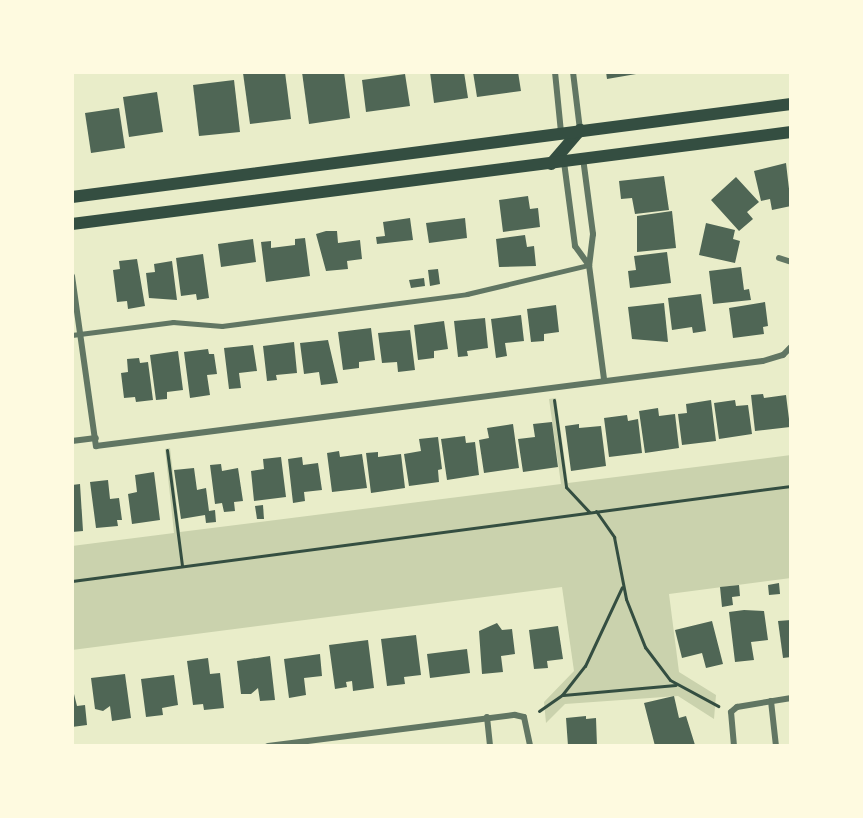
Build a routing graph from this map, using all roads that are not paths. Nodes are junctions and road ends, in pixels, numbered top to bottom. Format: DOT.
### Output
graph roads {
  1 [pos="555,72"];
  2 [pos="573,72"];
  3 [pos="791,104"];
  4 [pos="580,130"];
  5 [pos="561,132"];
  6 [pos="791,132"];
  7 [pos="583,158"];
  8 [pos="557,163"];
  9 [pos="72,197"];
  10 [pos="72,224"];
  11 [pos="780,258"];
  12 [pos="791,262"];
  13 [pos="589,265"];
  14 [pos="72,276"];
  15 [pos="82,334"];
  16 [pos="72,335"];
  17 [pos="791,347"];
  18 [pos="604,379"];
  19 [pos="96,438"];
  20 [pos="72,441"];
  21 [pos="791,698"];
  22 [pos="771,701"];
  23 [pos="487,717"];
  24 [pos="268,746"];
  25 [pos="490,746"];
  26 [pos="530,746"];
  27 [pos="734,746"];
  28 [pos="776,746"];
  1 -- 5 [label="street"];
  2 -- 4 [label="street"];
  3 -- 4 [label="main road"];
  4 -- 5 [label="main road"];
  4 -- 8 [label="main road"];
  5 -- 9 [label="main road"];
  6 -- 7 [label="main road"];
  7 -- 8 [label="main road"];
  7 -- 13 [label="street"];
  8 -- 10 [label="main road"];
  8 -- 13 [label="street"];
  11 -- 12 [label="street"];
  13 -- 15 [label="lane"];
  13 -- 18 [label="street"];
  14 -- 15 [label="street"];
  15 -- 16 [label="lane"];
  15 -- 19 [label="street"];
  17 -- 18 [label="street"];
  18 -- 19 [label="street"];
  19 -- 20 [label="street"];
  21 -- 22 [label="street"];
  22 -- 27 [label="street"];
  22 -- 28 [label="street"];
  23 -- 24 [label="street"];
  23 -- 25 [label="street"];
  23 -- 26 [label="street"];
}
